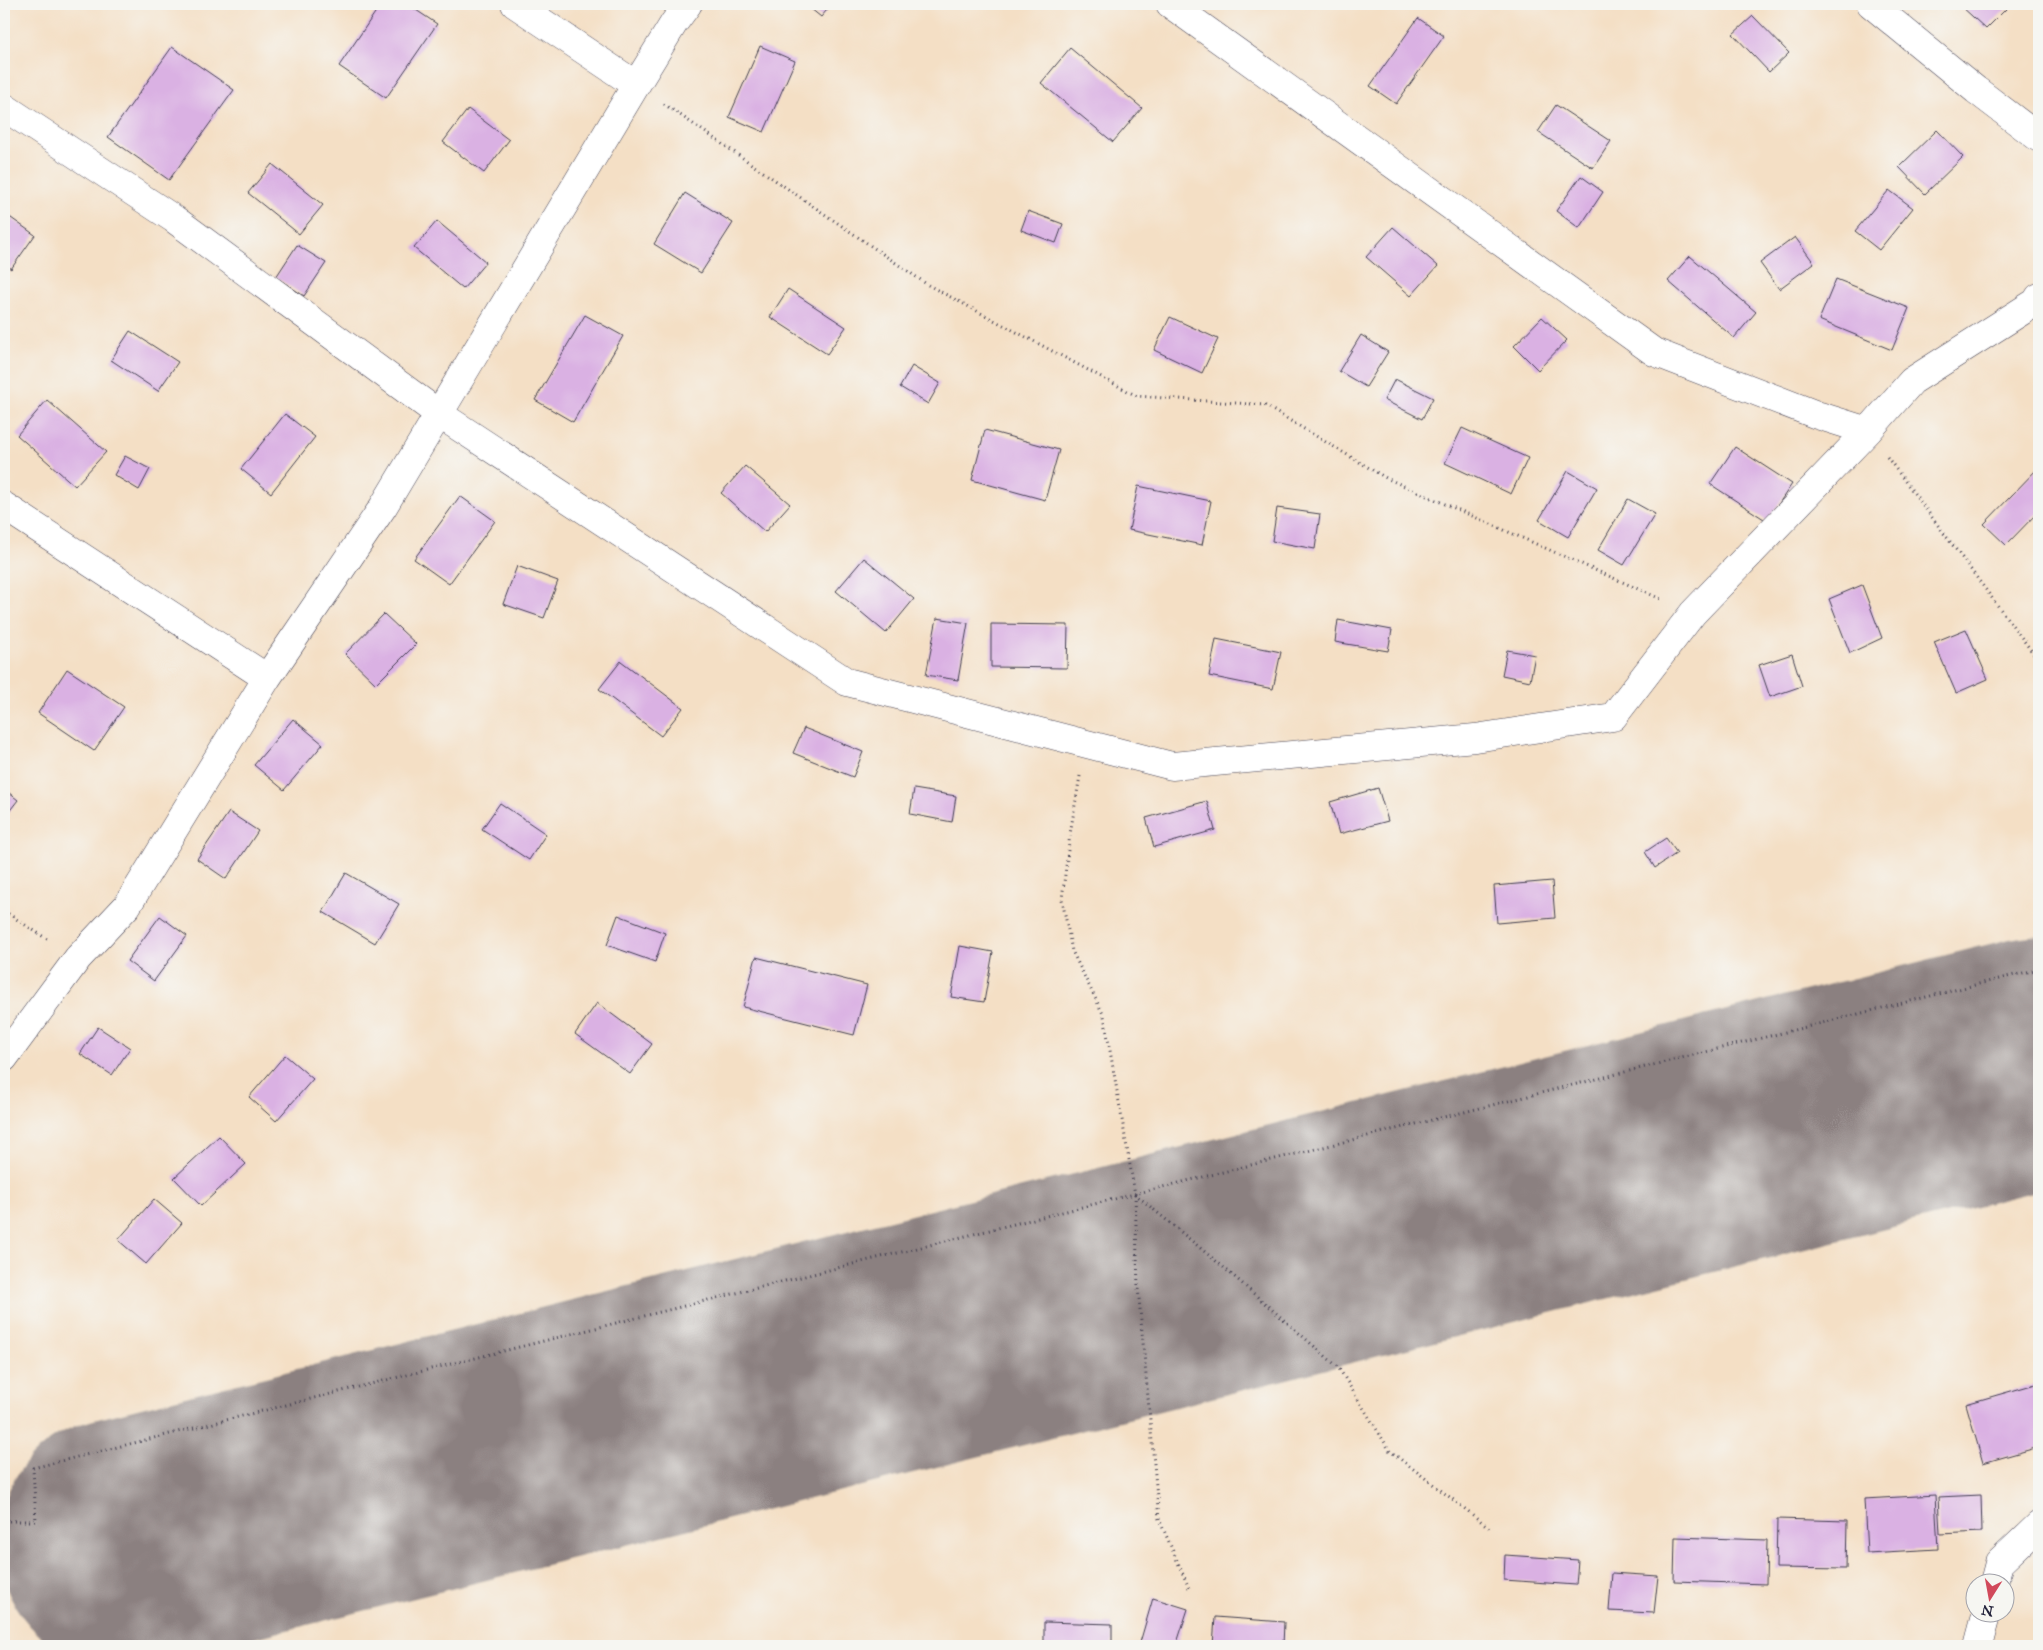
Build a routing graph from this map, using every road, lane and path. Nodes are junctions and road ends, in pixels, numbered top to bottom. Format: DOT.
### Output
graph roads {
  1 [pos="515,4"];
  2 [pos="688,4"];
  3 [pos="1170,4"];
  4 [pos="1871,4"];
  5 [pos="636,85"];
  6 [pos="4,107"];
  7 [pos="2039,138"];
  8 [pos="2039,297"];
  9 [pos="439,414"];
  10 [pos="1868,431"];
  11 [pos="4,506"];
  12 [pos="1694,613"];
  13 [pos="2039,661"];
  14 [pos="267,678"];
  15 [pos="1088,744"];
  16 [pos="4,911"];
  17 [pos="78,958"];
  18 [pos="2039,969"];
  19 [pos="4,1058"];
  20 [pos="1135,1194"];
  21 [pos="4,1520"];
  22 [pos="2039,1525"];
  23 [pos="1491,1529"];
  24 [pos="1997,1572"];
  25 [pos="1189,1588"];
  26 [pos="1984,1622"];
  27 [pos="1978,1646"];
  1 -- 5 [label="street"];
  2 -- 5 [label="street"];
  3 -- 10 [label="street"];
  4 -- 7 [label="street"];
  5 -- 9 [label="street"];
  5 -- 12 [label="path"];
  6 -- 9 [label="street"];
  8 -- 10 [label="street"];
  9 -- 14 [label="street"];
  9 -- 15 [label="street"];
  10 -- 12 [label="street"];
  10 -- 13 [label="path"];
  11 -- 14 [label="street"];
  12 -- 15 [label="street"];
  14 -- 17 [label="street"];
  15 -- 20 [label="path"];
  16 -- 17 [label="path"];
  17 -- 19 [label="street"];
  18 -- 20 [label="path"];
  20 -- 21 [label="path"];
  20 -- 23 [label="path"];
  20 -- 25 [label="path"];
  22 -- 24 [label="street"];
  26 -- 27 [label="street"];
}
